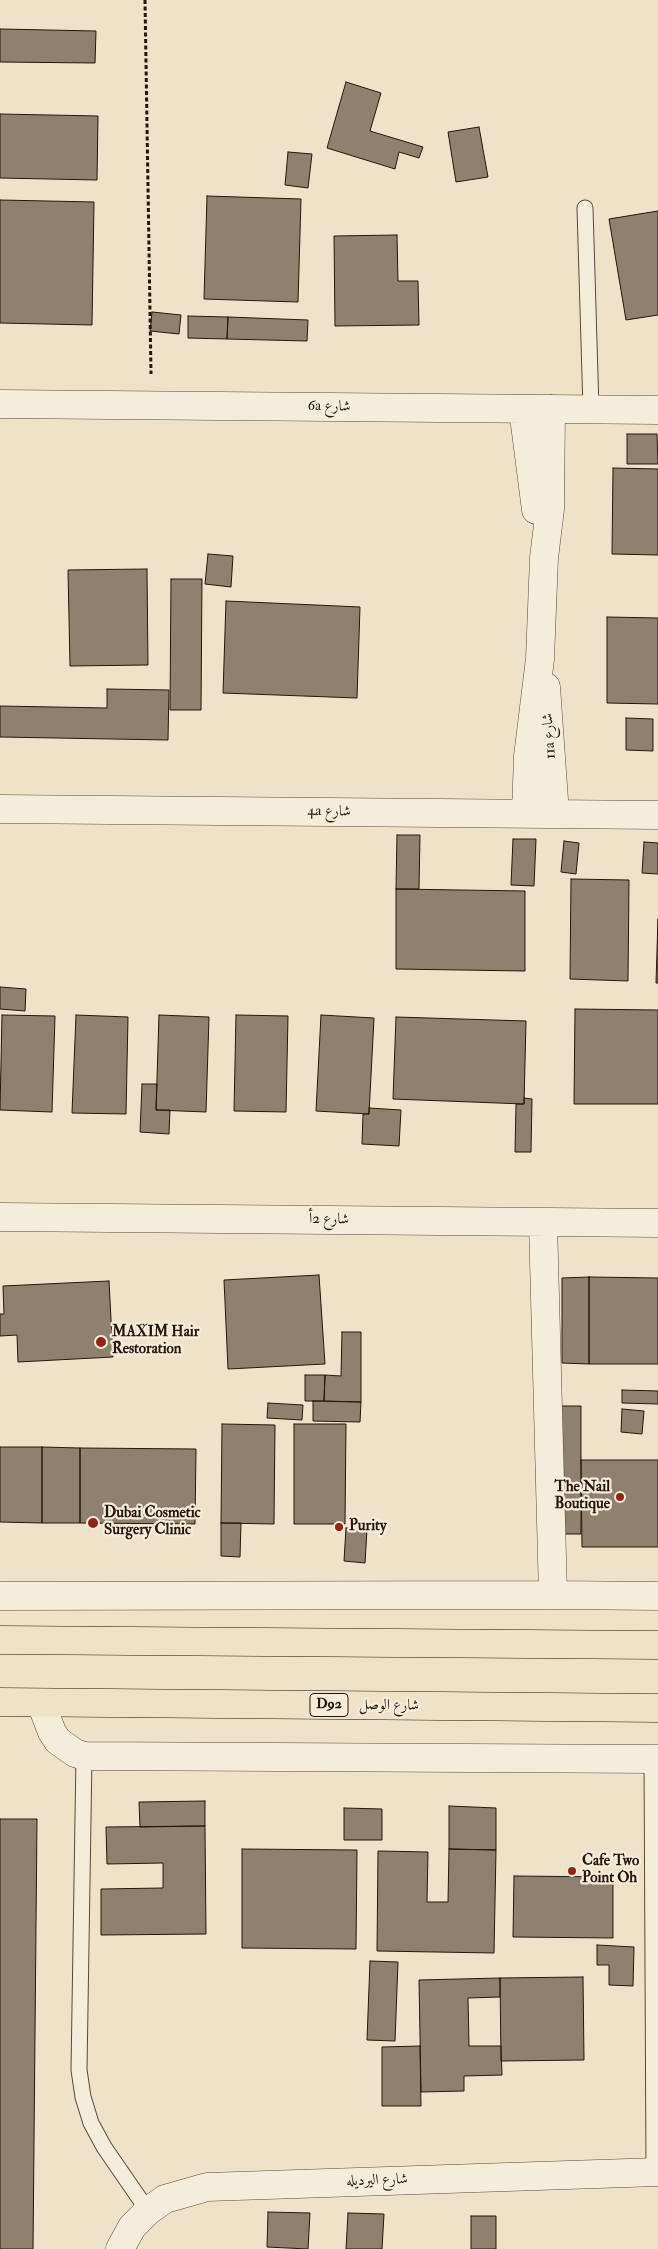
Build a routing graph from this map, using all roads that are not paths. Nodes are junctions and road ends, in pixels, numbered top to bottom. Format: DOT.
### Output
graph roads {
  1 [pos="585,208"];
  2 [pos="0,404"];
  3 [pos="523,409"];
  4 [pos="551,409"];
  5 [pos="591,409"];
  6 [pos="658,410"];
  7 [pos="544,558"];
  8 [pos="540,659"];
  9 [pos="0,809"];
  10 [pos="526,814"];
  11 [pos="555,814"];
  12 [pos="658,815"];
  13 [pos="0,1217"];
  14 [pos="543,1223"];
  15 [pos="658,1223"];
  16 [pos="553,1595"];
  17 [pos="0,1596"];
  18 [pos="658,1596"];
  19 [pos="0,1640"];
  20 [pos="658,1645"];
  21 [pos="0,1702"];
  22 [pos="41,1702"];
  23 [pos="658,1708"];
  24 [pos="84,1756"];
  25 [pos="655,1758"];
  26 [pos="656,2172"];
  27 [pos="148,2211"];
  28 [pos="120,2249"];
  1 -- 5 [label="lane"];
  2 -- 3 [label="street, 6a شارع"];
  3 -- 4 [label="street, 6a شارع"];
  3 -- 7 [label="street, 11a شارع"];
  4 -- 5 [label="street, 6a شارع"];
  4 -- 7 [label="street, 11a شارع"];
  5 -- 6 [label="street, 6a شارع"];
  7 -- 8 [label="street, 11a شارع"];
  8 -- 10 [label="street, 11a شارع"];
  8 -- 11 [label="street, 11a شارع"];
  9 -- 10 [label="street, 4a شارع"];
  10 -- 11 [label="street, 4a شارع"];
  11 -- 12 [label="street, 4a شارع"];
  13 -- 14 [label="street, شارع 2أ"];
  14 -- 15 [label="street, شارع 2أ"];
  14 -- 16 [label="street"];
  16 -- 17 [label="street"];
  16 -- 18 [label="street"];
  19 -- 20 [label="main road"];
  21 -- 22 [label="main road, شارع الوصل / D92"];
  22 -- 23 [label="main road, شارع الوصل / D92"];
  22 -- 24 [label="street"];
  24 -- 25 [label="street"];
  24 -- 27 [label="lane"];
  25 -- 26 [label="lane"];
  26 -- 27 [label="street, شارع اليرديله"];
  27 -- 28 [label="street, شارع اليرديله"];
}
